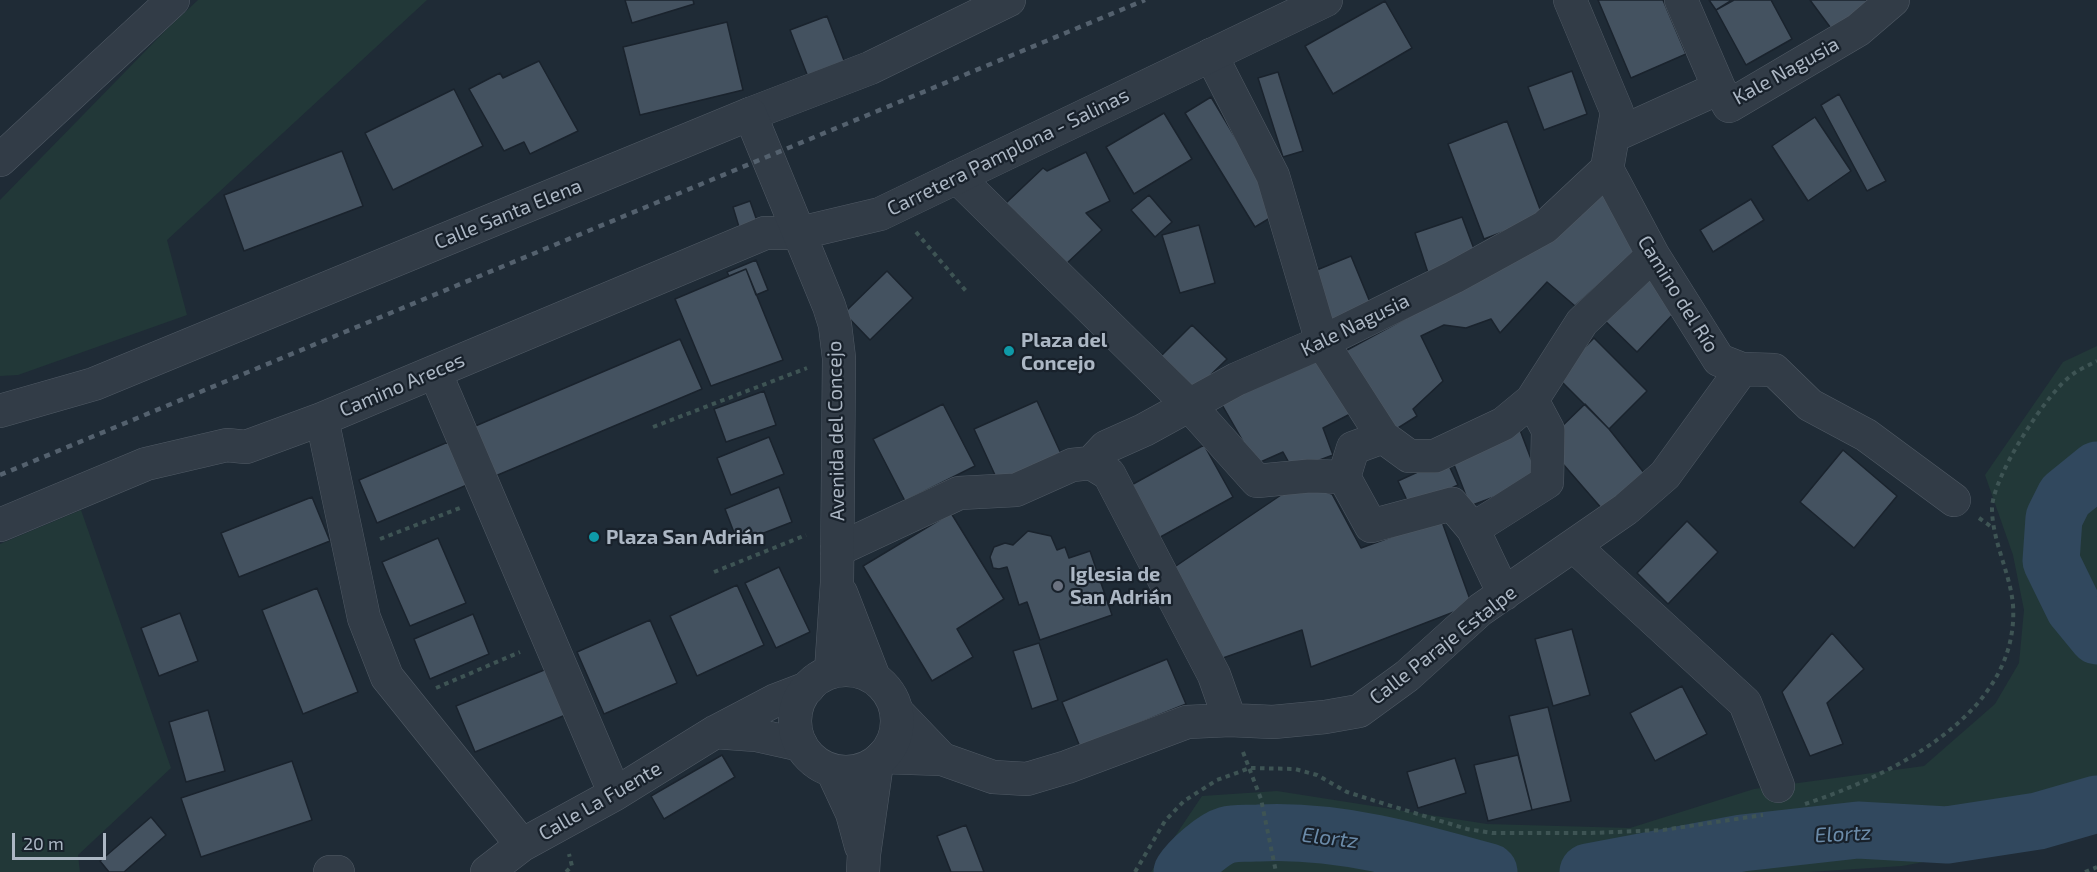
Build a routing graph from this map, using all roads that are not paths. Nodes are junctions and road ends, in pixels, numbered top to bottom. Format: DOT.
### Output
graph roads {
  1 [pos="173,0"];
  2 [pos="1010,0"];
  3 [pos="1326,0"];
  4 [pos="1570,0"];
  5 [pos="1681,0"];
  6 [pos="1893,0"];
  7 [pos="1211,56"];
  8 [pos="1719,88"];
  9 [pos="750,114"];
  10 [pos="1613,136"];
  11 [pos="0,160"];
  12 [pos="1607,169"];
  13 [pos="957,177"];
  14 [pos="801,233"];
  15 [pos="1653,255"];
  16 [pos="1322,342"];
  17 [pos="1742,369"];
  18 [pos="435,372"];
  19 [pos="1532,400"];
  20 [pos="1189,405"];
  21 [pos="0,411"];
  22 [pos="322,419"];
  23 [pos="1383,437"];
  24 [pos="1091,463"];
  25 [pos="1344,477"];
  26 [pos="1954,500"];
  27 [pos="0,525"];
  28 [pos="1473,529"];
  29 [pos="837,536"];
  30 [pos="1574,546"];
  31 [pos="837,583"];
  32 [pos="1504,594"];
  33 [pos="874,678"];
  34 [pos="819,680"];
  35 [pos="897,712"];
  36 [pos="1230,720"];
  37 [pos="715,732"];
  38 [pos="801,745"];
  39 [pos="942,759"];
  40 [pos="880,760"];
  41 [pos="832,770"];
  42 [pos="615,794"];
  43 [pos="1781,802"];
  44 [pos="522,845"];
  45 [pos="863,863"];
  46 [pos="330,872"];
  47 [pos="338,872"];
  48 [pos="487,872"];
  1 -- 11 [label="street"];
  2 -- 9 [label="street, Calle Santa Elena"];
  3 -- 7 [label="street, Carretera Pamplona - Salinas"];
  4 -- 10 [label="street"];
  5 -- 8 [label="street"];
  6 -- 8 [label="street, Kale Nagusia"];
  7 -- 13 [label="street, Carretera Pamplona - Salinas"];
  7 -- 16 [label="street"];
  8 -- 10 [label="street, Kale Nagusia"];
  9 -- 14 [label="street, Avenida del Concejo"];
  9 -- 21 [label="street, Calle Santa Elena"];
  10 -- 12 [label="street"];
  12 -- 15 [label="street, Camino del Río"];
  12 -- 16 [label="street, Kale Nagusia"];
  13 -- 14 [label="street, Carretera Pamplona - Salinas"];
  13 -- 20 [label="street"];
  14 -- 18 [label="street, Camino Areces"];
  14 -- 29 [label="street, Avenida del Concejo"];
  15 -- 17 [label="street, Camino del Río"];
  15 -- 19 [label="street"];
  16 -- 20 [label="street, Kale Nagusia"];
  16 -- 23 [label="street"];
  17 -- 26 [label="street, Camino del Río"];
  17 -- 30 [label="street, Calle Paraje Estalpe"];
  18 -- 22 [label="street, Camino Areces"];
  18 -- 42 [label="street"];
  19 -- 23 [label="street"];
  19 -- 28 [label="street"];
  20 -- 24 [label="street, Kale Nagusia"];
  20 -- 25 [label="street"];
  22 -- 27 [label="street, Camino Areces"];
  22 -- 44 [label="street"];
  23 -- 25 [label="street"];
  24 -- 29 [label="street"];
  24 -- 36 [label="street"];
  25 -- 28 [label="street"];
  28 -- 32 [label="street"];
  29 -- 31 [label="street, Avenida del Concejo"];
  30 -- 32 [label="street, Calle Paraje Estalpe"];
  30 -- 43 [label="street"];
  31 -- 33 [label="street, Avenida del Concejo"];
  31 -- 34 [label="street, Avenida del Concejo"];
  32 -- 36 [label="street, Calle Paraje Estalpe"];
  33 -- 34 [label="street"];
  33 -- 35 [label="street"];
  34 -- 37 [label="street, Calle La Fuente"];
  34 -- 38 [label="street"];
  35 -- 39 [label="street"];
  35 -- 40 [label="street"];
  36 -- 39 [label="street, Calle Paraje Estalpe"];
  37 -- 38 [label="street"];
  37 -- 42 [label="street, Calle La Fuente"];
  38 -- 41 [label="street"];
  39 -- 40 [label="street"];
  40 -- 41 [label="street"];
  40 -- 45 [label="street"];
  41 -- 45 [label="street"];
  42 -- 44 [label="street, Calle La Fuente"];
  44 -- 48 [label="street, Calle La Fuente"];
  46 -- 47 [label="street"];
}
